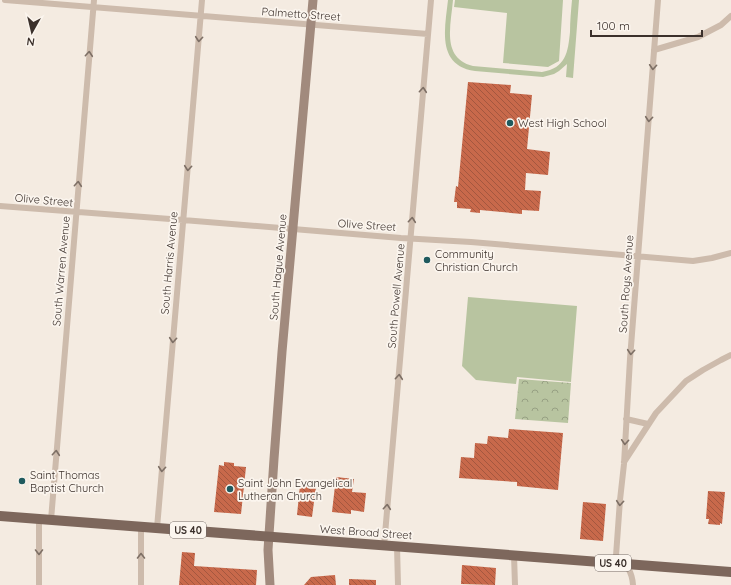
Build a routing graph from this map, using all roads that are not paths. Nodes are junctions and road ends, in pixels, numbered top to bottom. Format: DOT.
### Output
graph roads {
  1 [pos="5,0"];
  2 [pos="94,0"];
  3 [pos="202,0"];
  4 [pos="313,0"];
  5 [pos="431,0"];
  6 [pos="658,0"];
  7 [pos="93,8"];
  8 [pos="201,16"];
  9 [pos="731,16"];
  10 [pos="310,25"];
  11 [pos="428,34"];
  12 [pos="654,50"];
  13 [pos="0,206"];
  14 [pos="76,212"];
  15 [pos="183,220"];
  16 [pos="293,230"];
  17 [pos="411,238"];
  18 [pos="731,253"];
  19 [pos="638,257"];
  20 [pos="731,355"];
  21 [pos="626,420"];
  22 [pos="648,424"];
  23 [pos="624,464"];
  24 [pos="0,516"];
  25 [pos="39,519"];
  26 [pos="51,520"];
  27 [pos="141,527"];
  28 [pos="157,528"];
  29 [pos="269,537"];
  30 [pos="384,546"];
  31 [pos="396,546"];
  32 [pos="514,556"];
  33 [pos="626,564"];
  34 [pos="731,572"];
  35 [pos="39,585"];
  36 [pos="141,585"];
  37 [pos="270,585"];
  38 [pos="398,585"];
  39 [pos="515,585"];
  40 [pos="633,585"];
  1 -- 7 [label="street, Palmetto Street"];
  2 -- 7 [label="street, South Warren Avenue"];
  3 -- 8 [label="street, South Harris Avenue"];
  4 -- 10 [label="main road, South Hague Avenue"];
  5 -- 11 [label="street, South Powell Avenue"];
  6 -- 12 [label="street, South Roys Avenue"];
  7 -- 8 [label="street, Palmetto Street"];
  14 -- 7 [label="street, South Warren Avenue, one-way"];
  8 -- 10 [label="street, Palmetto Street"];
  8 -- 15 [label="street, South Harris Avenue, one-way"];
  9 -- 12 [label="street"];
  10 -- 11 [label="street, Palmetto Street"];
  10 -- 16 [label="main road, South Hague Avenue"];
  17 -- 11 [label="street, South Powell Avenue, one-way"];
  12 -- 19 [label="street, South Roys Avenue, one-way"];
  13 -- 14 [label="street, Olive Street"];
  14 -- 15 [label="street, Olive Street"];
  26 -- 14 [label="street, South Warren Avenue, one-way"];
  15 -- 16 [label="street, Olive Street"];
  15 -- 28 [label="street, South Harris Avenue, one-way"];
  16 -- 17 [label="street, Olive Street"];
  16 -- 29 [label="main road, South Hague Avenue"];
  17 -- 19 [label="street, Olive Street"];
  30 -- 17 [label="street, South Powell Avenue, one-way"];
  18 -- 19 [label="street, Olive Street"];
  19 -- 21 [label="street, South Roys Avenue, one-way"];
  20 -- 22 [label="street"];
  21 -- 22 [label="street"];
  21 -- 23 [label="street, South Roys Avenue, one-way"];
  22 -- 23 [label="street"];
  23 -- 33 [label="street, South Roys Avenue, one-way"];
  24 -- 25 [label="main road, West Broad Street / US 40"];
  25 -- 26 [label="main road, West Broad Street / US 40"];
  25 -- 35 [label="street, one-way"];
  26 -- 27 [label="main road, West Broad Street / US 40"];
  27 -- 28 [label="main road, West Broad Street / US 40"];
  36 -- 27 [label="street, one-way"];
  28 -- 29 [label="main road, West Broad Street / US 40"];
  29 -- 30 [label="main road, West Broad Street / US 40"];
  29 -- 37 [label="main road, South Hague Avenue"];
  30 -- 31 [label="main road, West Broad Street / US 40"];
  31 -- 32 [label="main road, West Broad Street / US 40"];
  31 -- 38 [label="street"];
  32 -- 33 [label="main road, West Broad Street / US 40"];
  32 -- 39 [label="street"];
  33 -- 34 [label="main road, West Broad Street / US 40"];
  33 -- 40 [label="street"];
}
